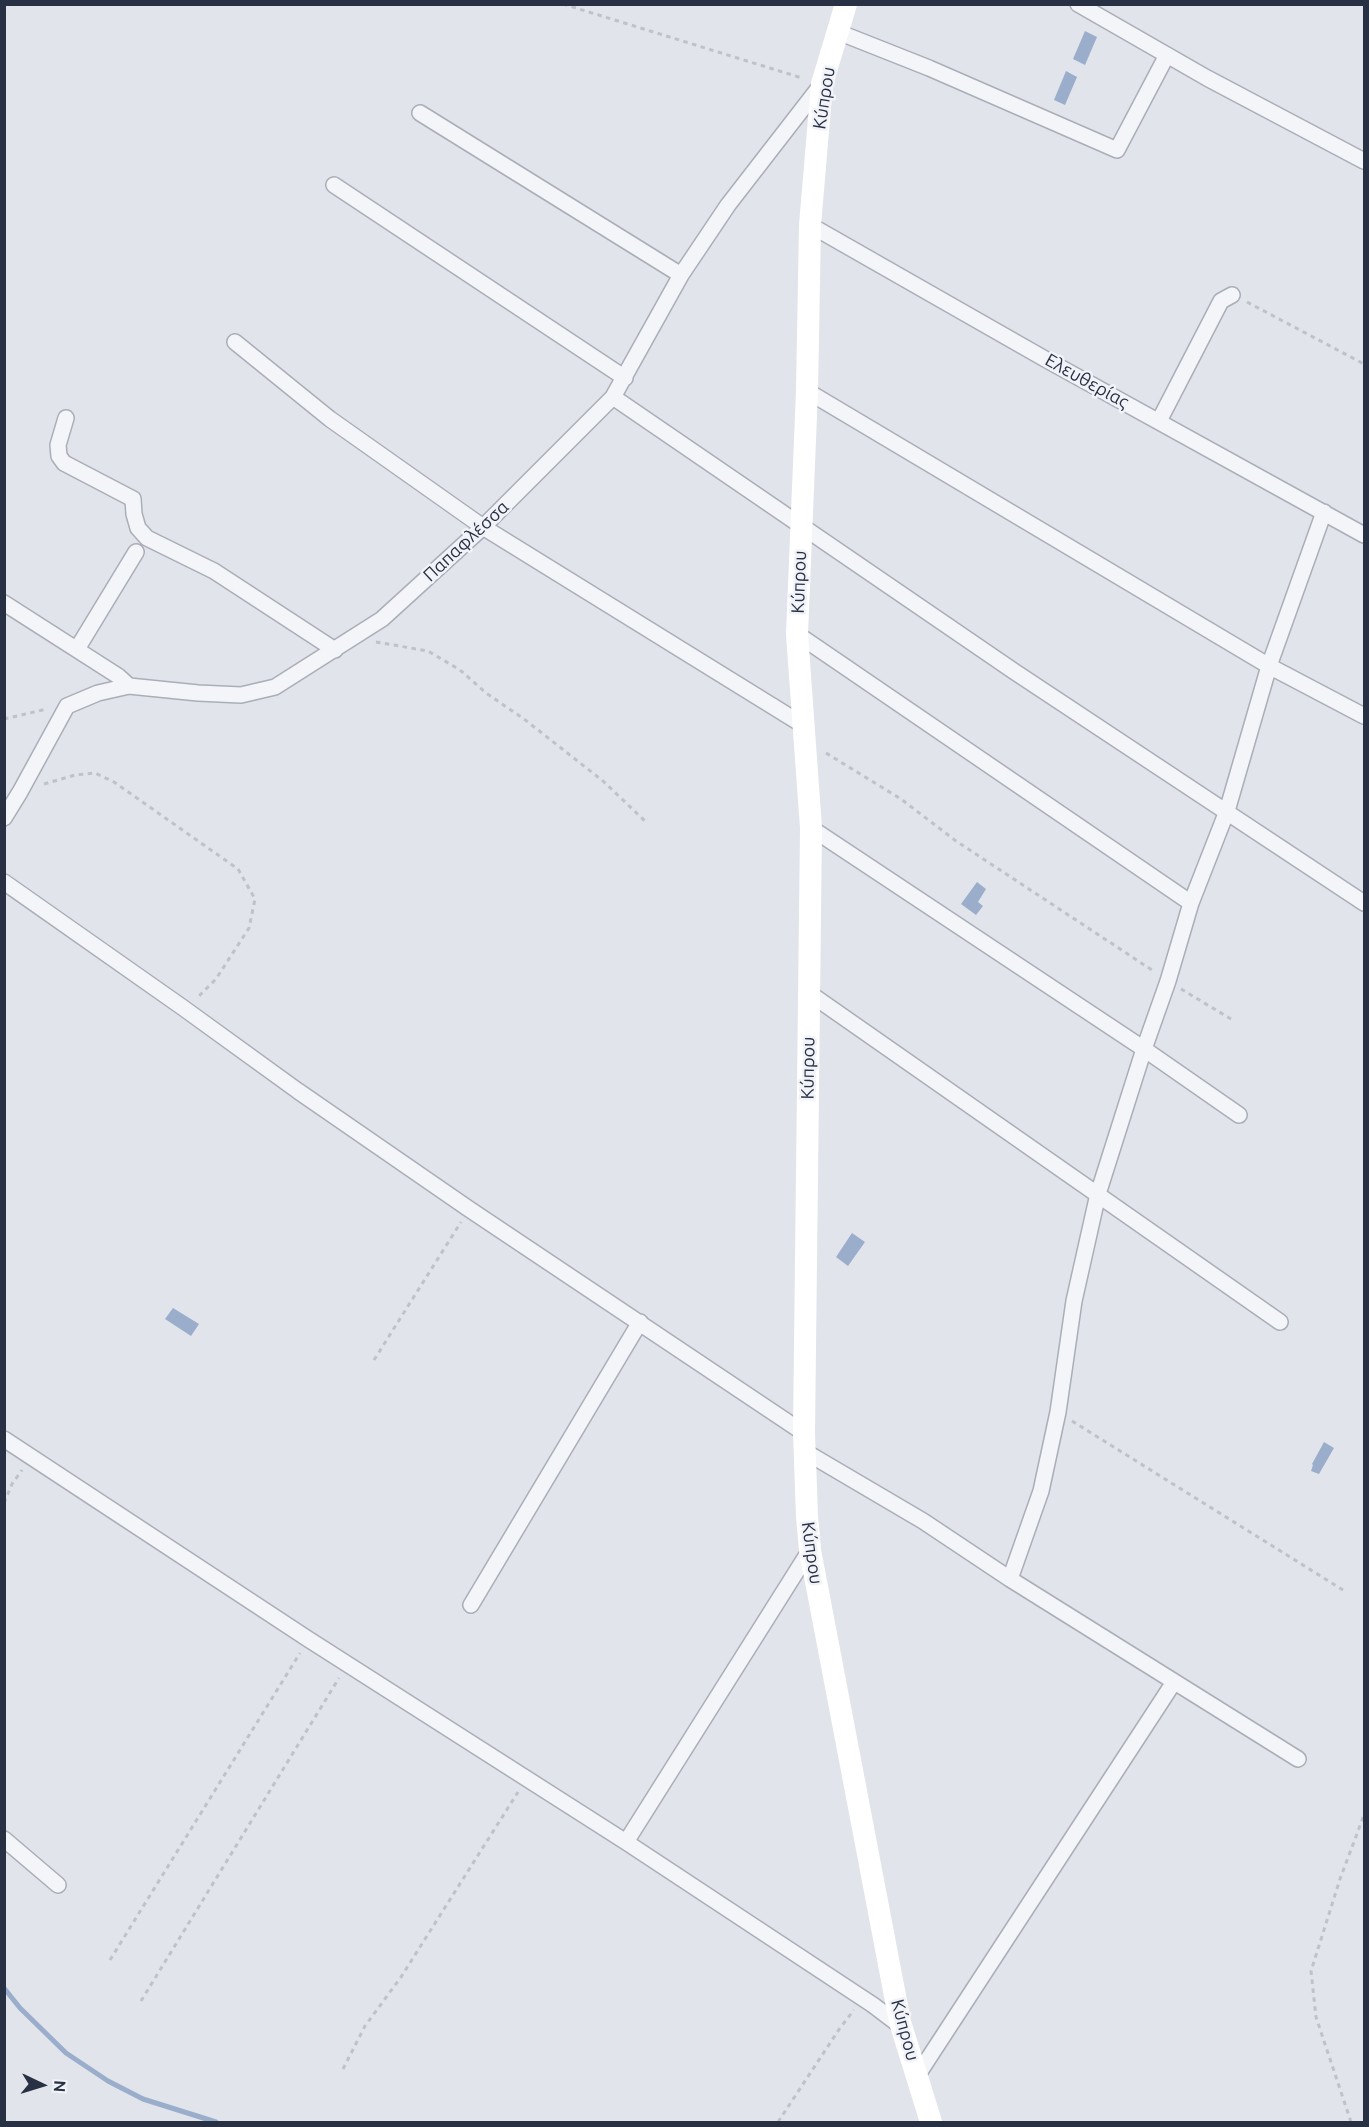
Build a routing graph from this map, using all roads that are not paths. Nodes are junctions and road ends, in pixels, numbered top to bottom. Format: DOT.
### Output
graph roads {
  1 [pos="846,4"];
  2 [pos="1078,4"];
  3 [pos="838,32"];
  4 [pos="1167,55"];
  5 [pos="822,84"];
  6 [pos="420,113"];
  7 [pos="1365,161"];
  8 [pos="334,185"];
  9 [pos="810,225"];
  10 [pos="681,274"];
  11 [pos="1232,295"];
  12 [pos="235,342"];
  13 [pos="625,378"];
  14 [pos="807,391"];
  15 [pos="613,397"];
  16 [pos="66,418"];
  17 [pos="1159,421"];
  18 [pos="1324,512"];
  19 [pos="801,524"];
  20 [pos="483,527"];
  21 [pos="1365,534"];
  22 [pos="136,552"];
  23 [pos="4,603"];
  24 [pos="797,634"];
  25 [pos="77,649"];
  26 [pos="335,650"];
  27 [pos="1269,666"];
  28 [pos="129,686"];
  29 [pos="1365,716"];
  30 [pos="804,734"];
  31 [pos="1227,811"];
  32 [pos="4,818"];
  33 [pos="812,828"];
  34 [pos="4,882"];
  35 [pos="1191,903"];
  36 [pos="1365,903"];
  37 [pos="809,993"];
  38 [pos="1144,1048"];
  39 [pos="1239,1114"];
  40 [pos="1098,1194"];
  41 [pos="640,1322"];
  42 [pos="1280,1322"];
  43 [pos="4,1439"];
  44 [pos="804,1442"];
  45 [pos="810,1550"];
  46 [pos="1010,1579"];
  47 [pos="471,1605"];
  48 [pos="1174,1682"];
  49 [pos="1298,1760"];
  50 [pos="4,1839"];
  51 [pos="626,1842"];
  52 [pos="58,1885"];
  53 [pos="902,2027"];
  54 [pos="917,2076"];
  55 [pos="931,2122"];
  1 -- 3 [label="street, Κύπρου"];
  2 -- 4 [label="street"];
  3 -- 4 [label="street"];
  3 -- 5 [label="street, Κύπρου"];
  4 -- 7 [label="street"];
  5 -- 9 [label="street, Κύπρου"];
  5 -- 10 [label="street, Παπαφλέσσα"];
  6 -- 10 [label="street"];
  8 -- 13 [label="street"];
  9 -- 14 [label="street, Κύπρου"];
  9 -- 17 [label="street, Ελευθερίας"];
  10 -- 13 [label="street, Παπαφλέσσα"];
  11 -- 17 [label="street"];
  12 -- 20 [label="street"];
  13 -- 15 [label="street, Παπαφλέσσα"];
  14 -- 19 [label="street, Κύπρου"];
  14 -- 27 [label="street"];
  15 -- 19 [label="street"];
  15 -- 20 [label="street, Παπαφλέσσα"];
  16 -- 26 [label="street"];
  17 -- 18 [label="street, Ελευθερίας"];
  18 -- 21 [label="street, Ελευθερίας"];
  18 -- 27 [label="street"];
  19 -- 24 [label="street, Κύπρου"];
  19 -- 31 [label="street"];
  20 -- 26 [label="street, Παπαφλέσσα"];
  20 -- 30 [label="street"];
  22 -- 25 [label="street"];
  23 -- 25 [label="street"];
  24 -- 30 [label="street, Κύπρου"];
  24 -- 35 [label="street"];
  25 -- 28 [label="street"];
  26 -- 28 [label="street, Παπαφλέσσα"];
  27 -- 29 [label="street"];
  27 -- 31 [label="street"];
  28 -- 32 [label="street, Παπαφλέσσα"];
  30 -- 33 [label="street, Κύπρου"];
  31 -- 35 [label="street"];
  31 -- 36 [label="street"];
  33 -- 37 [label="street, Κύπρου"];
  33 -- 38 [label="street"];
  34 -- 41 [label="street"];
  35 -- 38 [label="street"];
  37 -- 40 [label="street"];
  37 -- 44 [label="street, Κύπρου"];
  38 -- 39 [label="street"];
  38 -- 40 [label="street"];
  40 -- 42 [label="street"];
  40 -- 46 [label="street"];
  41 -- 44 [label="street"];
  41 -- 47 [label="street"];
  43 -- 51 [label="street"];
  44 -- 45 [label="street, Κύπρου"];
  44 -- 46 [label="street"];
  45 -- 51 [label="street"];
  45 -- 53 [label="street, Κύπρου"];
  46 -- 48 [label="street"];
  48 -- 49 [label="street"];
  48 -- 54 [label="street"];
  50 -- 52 [label="street"];
  51 -- 53 [label="street"];
  53 -- 54 [label="street, Κύπρου"];
  54 -- 55 [label="street, Κύπρου"];
}
